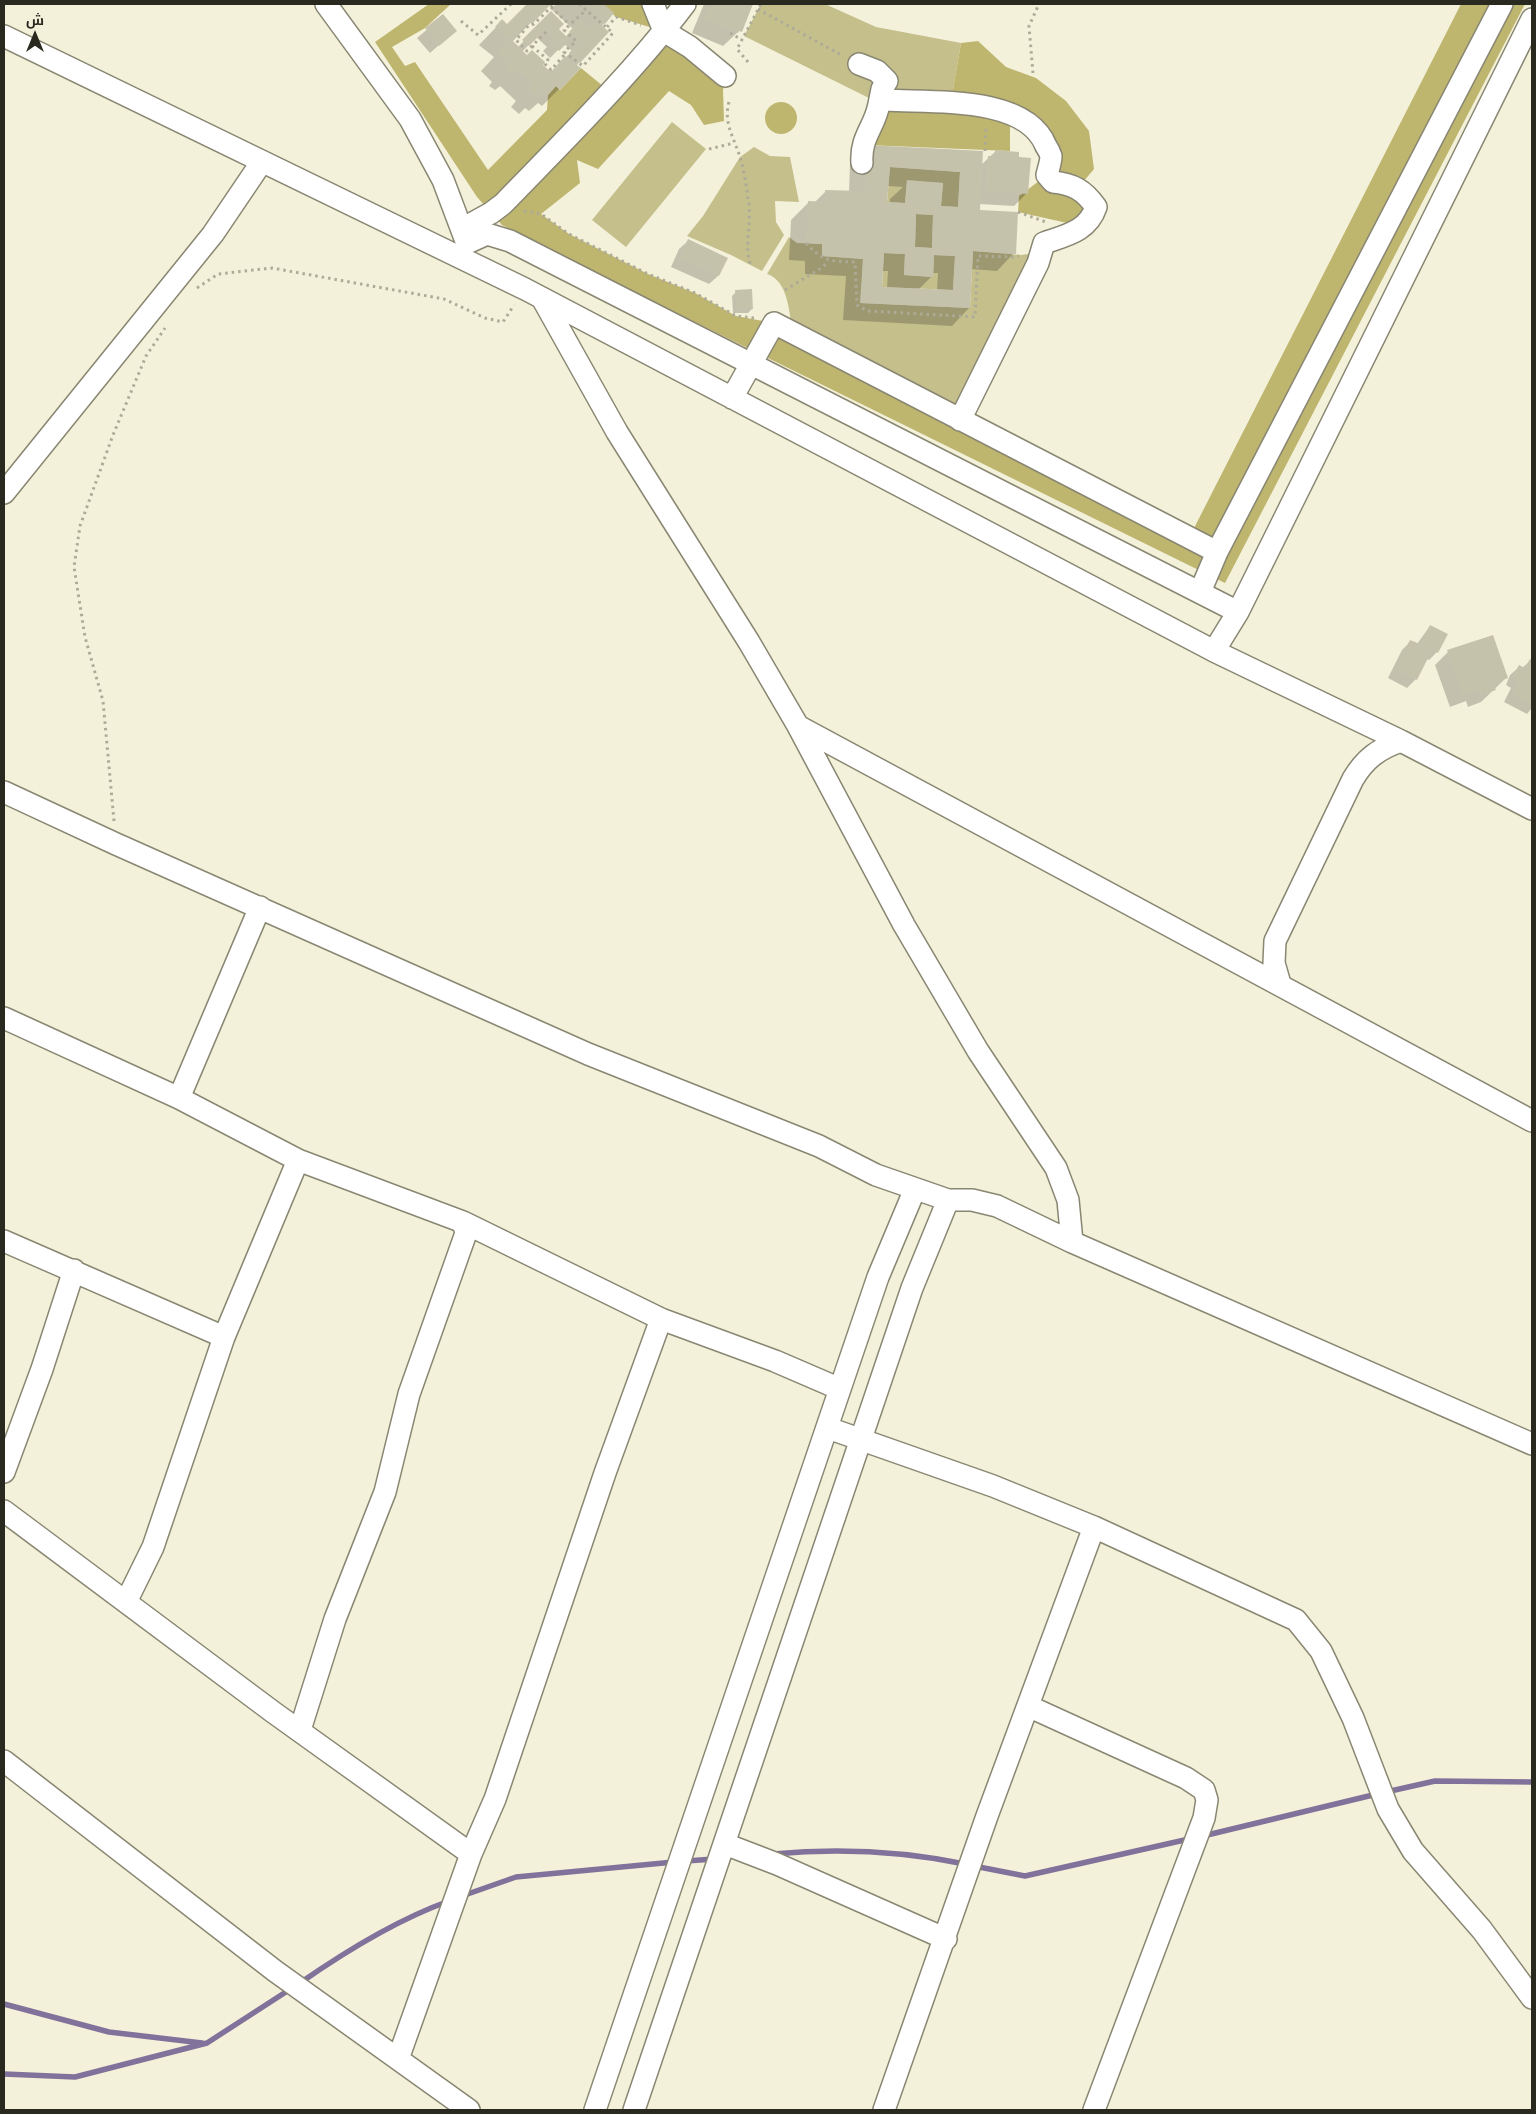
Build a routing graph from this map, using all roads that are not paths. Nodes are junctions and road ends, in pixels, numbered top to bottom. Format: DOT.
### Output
graph roads {
  1 [pos="326,4"];
  2 [pos="653,4"];
  3 [pos="684,4"];
  4 [pos="1502,4"];
  5 [pos="1532,19"];
  6 [pos="664,31"];
  7 [pos="4,36"];
  8 [pos="859,64"];
  9 [pos="725,76"];
  10 [pos="879,104"];
  11 [pos="261,163"];
  12 [pos="862,163"];
  13 [pos="464,236"];
  14 [pos="474,265"];
  15 [pos="533,294"];
  16 [pos="752,365"];
  17 [pos="732,398"];
  18 [pos="960,420"];
  19 [pos="4,493"];
  20 [pos="1217,552"];
  21 [pos="1200,592"];
  22 [pos="1238,612"];
  23 [pos="1214,651"];
  24 [pos="798,726"];
  25 [pos="1400,741"];
  26 [pos="4,792"];
  27 [pos="1532,809"];
  28 [pos="260,907"];
  29 [pos="1276,941"];
  30 [pos="1234,959"];
  31 [pos="1280,984"];
  32 [pos="4,1018"];
  33 [pos="179,1098"];
  34 [pos="1532,1120"];
  35 [pos="298,1160"];
  36 [pos="916,1189"];
  37 [pos="948,1200"];
  38 [pos="463,1222"];
  39 [pos="4,1240"];
  40 [pos="1072,1242"];
  41 [pos="74,1270"];
  42 [pos="661,1319"];
  43 [pos="224,1337"];
  44 [pos="840,1389"];
  45 [pos="828,1428"];
  46 [pos="862,1439"];
  47 [pos="1531,1440"];
  48 [pos="4,1472"];
  49 [pos="4,1511"];
  50 [pos="1094,1528"];
  51 [pos="126,1602"];
  52 [pos="1028,1706"];
  53 [pos="300,1730"];
  54 [pos="4,1760"];
  55 [pos="725,1844"];
  56 [pos="471,1854"];
  57 [pos="946,1939"];
  58 [pos="1532,1998"];
  59 [pos="398,2059"];
  60 [pos="469,2110"];
  61 [pos="595,2110"];
  62 [pos="634,2110"];
  63 [pos="884,2110"];
  64 [pos="1094,2110"];
  1 -- 13 [label="street"];
  2 -- 6 [label="street"];
  3 -- 6 [label="street"];
  4 -- 20 [label="street"];
  5 -- 22 [label="street"];
  6 -- 9 [label="street"];
  6 -- 13 [label="street"];
  7 -- 11 [label="street"];
  8 -- 10 [label="street"];
  10 -- 12 [label="street"];
  10 -- 18 [label="street"];
  11 -- 14 [label="street"];
  11 -- 19 [label="street"];
  13 -- 14 [label="street"];
  13 -- 16 [label="street"];
  14 -- 15 [label="street"];
  15 -- 17 [label="street"];
  15 -- 24 [label="street"];
  16 -- 17 [label="street"];
  16 -- 18 [label="street"];
  16 -- 21 [label="street"];
  17 -- 23 [label="street"];
  18 -- 20 [label="street"];
  20 -- 21 [label="street"];
  21 -- 22 [label="street"];
  22 -- 23 [label="street"];
  23 -- 25 [label="street"];
  24 -- 30 [label="street"];
  24 -- 40 [label="street"];
  25 -- 27 [label="street"];
  25 -- 29 [label="street"];
  26 -- 28 [label="street"];
  28 -- 33 [label="street"];
  28 -- 36 [label="street"];
  29 -- 30 [label="street"];
  29 -- 31 [label="street"];
  30 -- 31 [label="street"];
  31 -- 34 [label="street"];
  32 -- 33 [label="street"];
  33 -- 35 [label="street"];
  35 -- 38 [label="street"];
  35 -- 43 [label="street"];
  36 -- 37 [label="street"];
  36 -- 44 [label="street"];
  37 -- 40 [label="street"];
  37 -- 46 [label="street"];
  38 -- 42 [label="street"];
  38 -- 53 [label="street"];
  39 -- 41 [label="street"];
  40 -- 47 [label="street"];
  41 -- 43 [label="street"];
  41 -- 48 [label="street"];
  42 -- 44 [label="street"];
  42 -- 56 [label="street"];
  43 -- 51 [label="street"];
  44 -- 45 [label="street"];
  45 -- 46 [label="street"];
  45 -- 61 [label="street"];
  46 -- 50 [label="street"];
  46 -- 55 [label="street"];
  49 -- 51 [label="street"];
  50 -- 52 [label="street"];
  50 -- 58 [label="street"];
  51 -- 53 [label="street"];
  52 -- 57 [label="street"];
  52 -- 64 [label="street"];
  53 -- 56 [label="street"];
  54 -- 59 [label="street"];
  55 -- 57 [label="street"];
  55 -- 62 [label="street"];
  56 -- 59 [label="street"];
  57 -- 63 [label="street"];
  59 -- 60 [label="street"];
}
